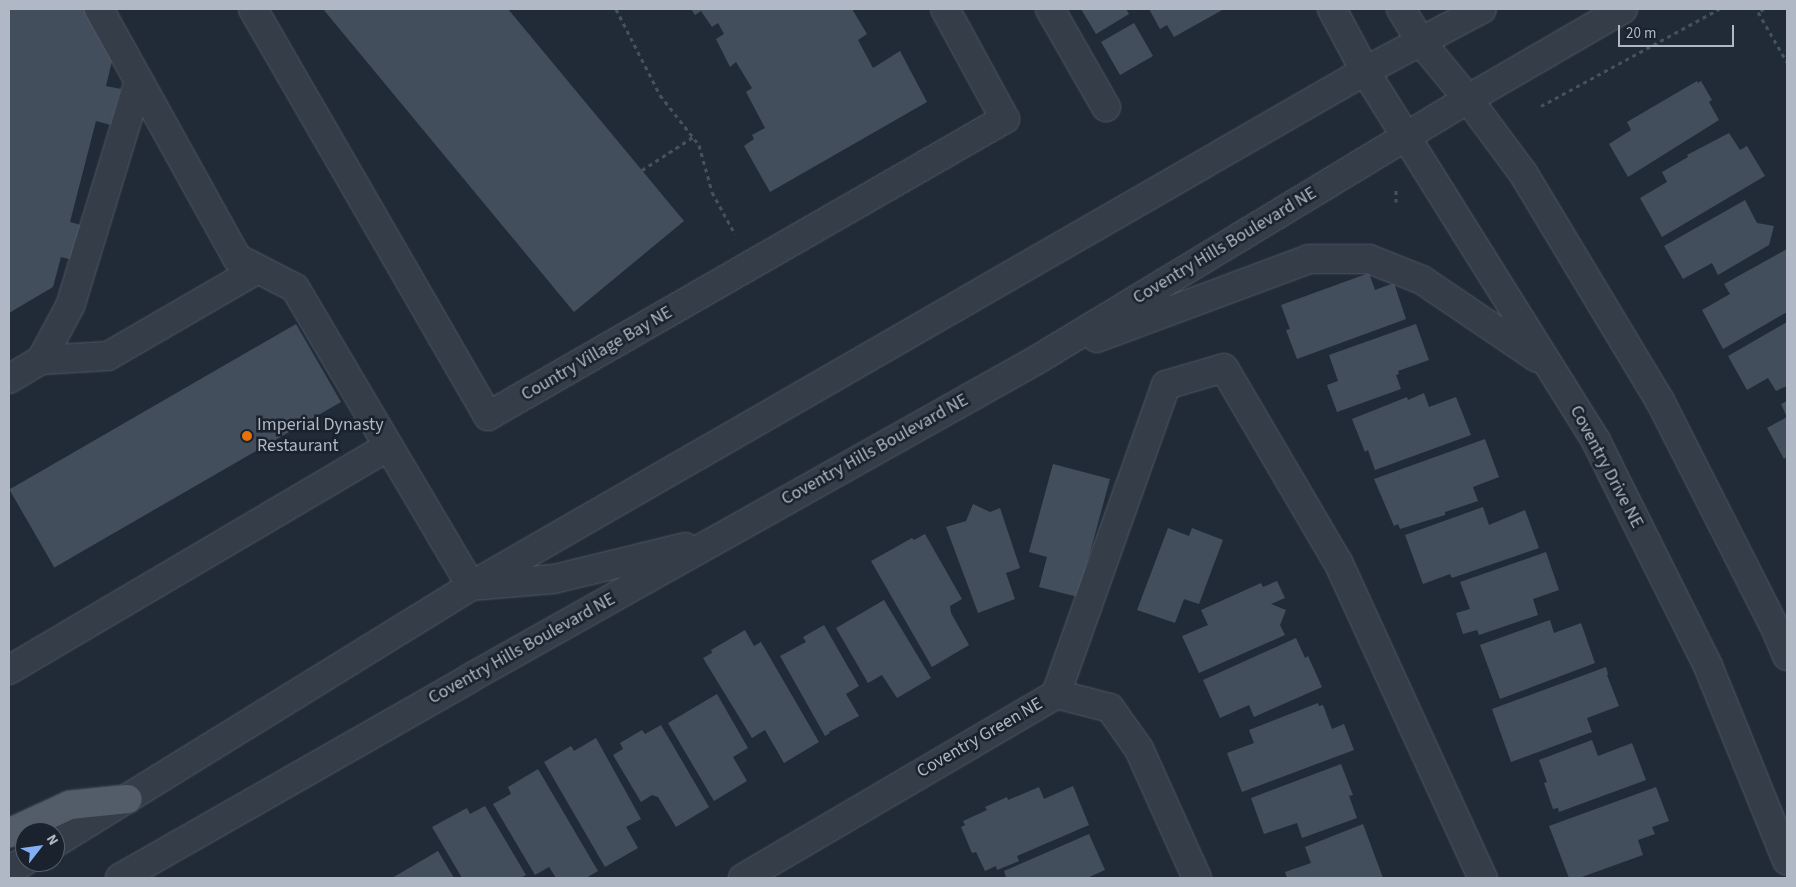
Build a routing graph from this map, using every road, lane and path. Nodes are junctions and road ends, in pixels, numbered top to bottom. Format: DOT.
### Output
graph roads {
  1 [pos="99,9"];
  2 [pos="253,9"];
  3 [pos="616,9"];
  4 [pos="945,9"];
  5 [pos="1050,9"];
  6 [pos="1332,9"];
  7 [pos="1401,9"];
  8 [pos="1482,9"];
  9 [pos="1623,9"];
  10 [pos="1718,9"];
  11 [pos="1764,9"];
  12 [pos="1421,42"];
  13 [pos="1787,62"];
  14 [pos="1365,71"];
  15 [pos="139,81"];
  16 [pos="1468,99"];
  17 [pos="1541,106"];
  18 [pos="1106,107"];
  19 [pos="693,137"];
  20 [pos="1405,137"];
  21 [pos="642,170"];
  22 [pos="752,265"];
  23 [pos="258,268"];
  24 [pos="41,360"];
  25 [pos="1035,361"];
  26 [pos="1546,363"];
  27 [pos="9,379"];
  28 [pos="388,447"];
  29 [pos="718,539"];
  30 [pos="471,586"];
  31 [pos="1787,656"];
  32 [pos="9,670"];
  33 [pos="1056,694"];
  34 [pos="128,799"];
  35 [pos="9,833"];
  36 [pos="65,836"];
  37 [pos="1787,861"];
  38 [pos="120,878"];
  39 [pos="743,878"];
  40 [pos="1197,878"];
  41 [pos="1483,878"];
  1 -- 15 [label="street"];
  2 -- 22 [label="street, Country Village Bay NE"];
  3 -- 19 [label="path"];
  4 -- 22 [label="street, Country Village Bay NE"];
  5 -- 18 [label="street"];
  6 -- 14 [label="street, Coventry Drive NE"];
  7 -- 12 [label="street"];
  8 -- 12 [label="street"];
  9 -- 16 [label="street, Coventry Hills Boulevard NE"];
  10 -- 17 [label="path"];
  11 -- 13 [label="path"];
  12 -- 14 [label="street"];
  12 -- 16 [label="street"];
  14 -- 20 [label="street, Coventry Drive NE"];
  14 -- 30 [label="street"];
  15 -- 23 [label="street"];
  15 -- 24 [label="street"];
  16 -- 20 [label="street, Coventry Hills Boulevard NE"];
  16 -- 31 [label="street"];
  19 -- 21 [label="path"];
  19 -- 22 [label="path"];
  20 -- 25 [label="street, Coventry Hills Boulevard NE"];
  20 -- 26 [label="street, Coventry Drive NE"];
  23 -- 24 [label="street"];
  23 -- 28 [label="street"];
  24 -- 27 [label="street"];
  25 -- 26 [label="street"];
  25 -- 29 [label="street, Coventry Hills Boulevard NE"];
  26 -- 37 [label="street, Coventry Drive NE"];
  28 -- 30 [label="street"];
  28 -- 32 [label="street"];
  29 -- 30 [label="street"];
  29 -- 38 [label="street, Coventry Hills Boulevard NE"];
  30 -- 34 [label="street"];
  33 -- 39 [label="street, Coventry Green NE"];
  33 -- 40 [label="street, Coventry Green NE"];
  33 -- 41 [label="street"];
  34 -- 35 [label="main road"];
  34 -- 36 [label="street"];
}
